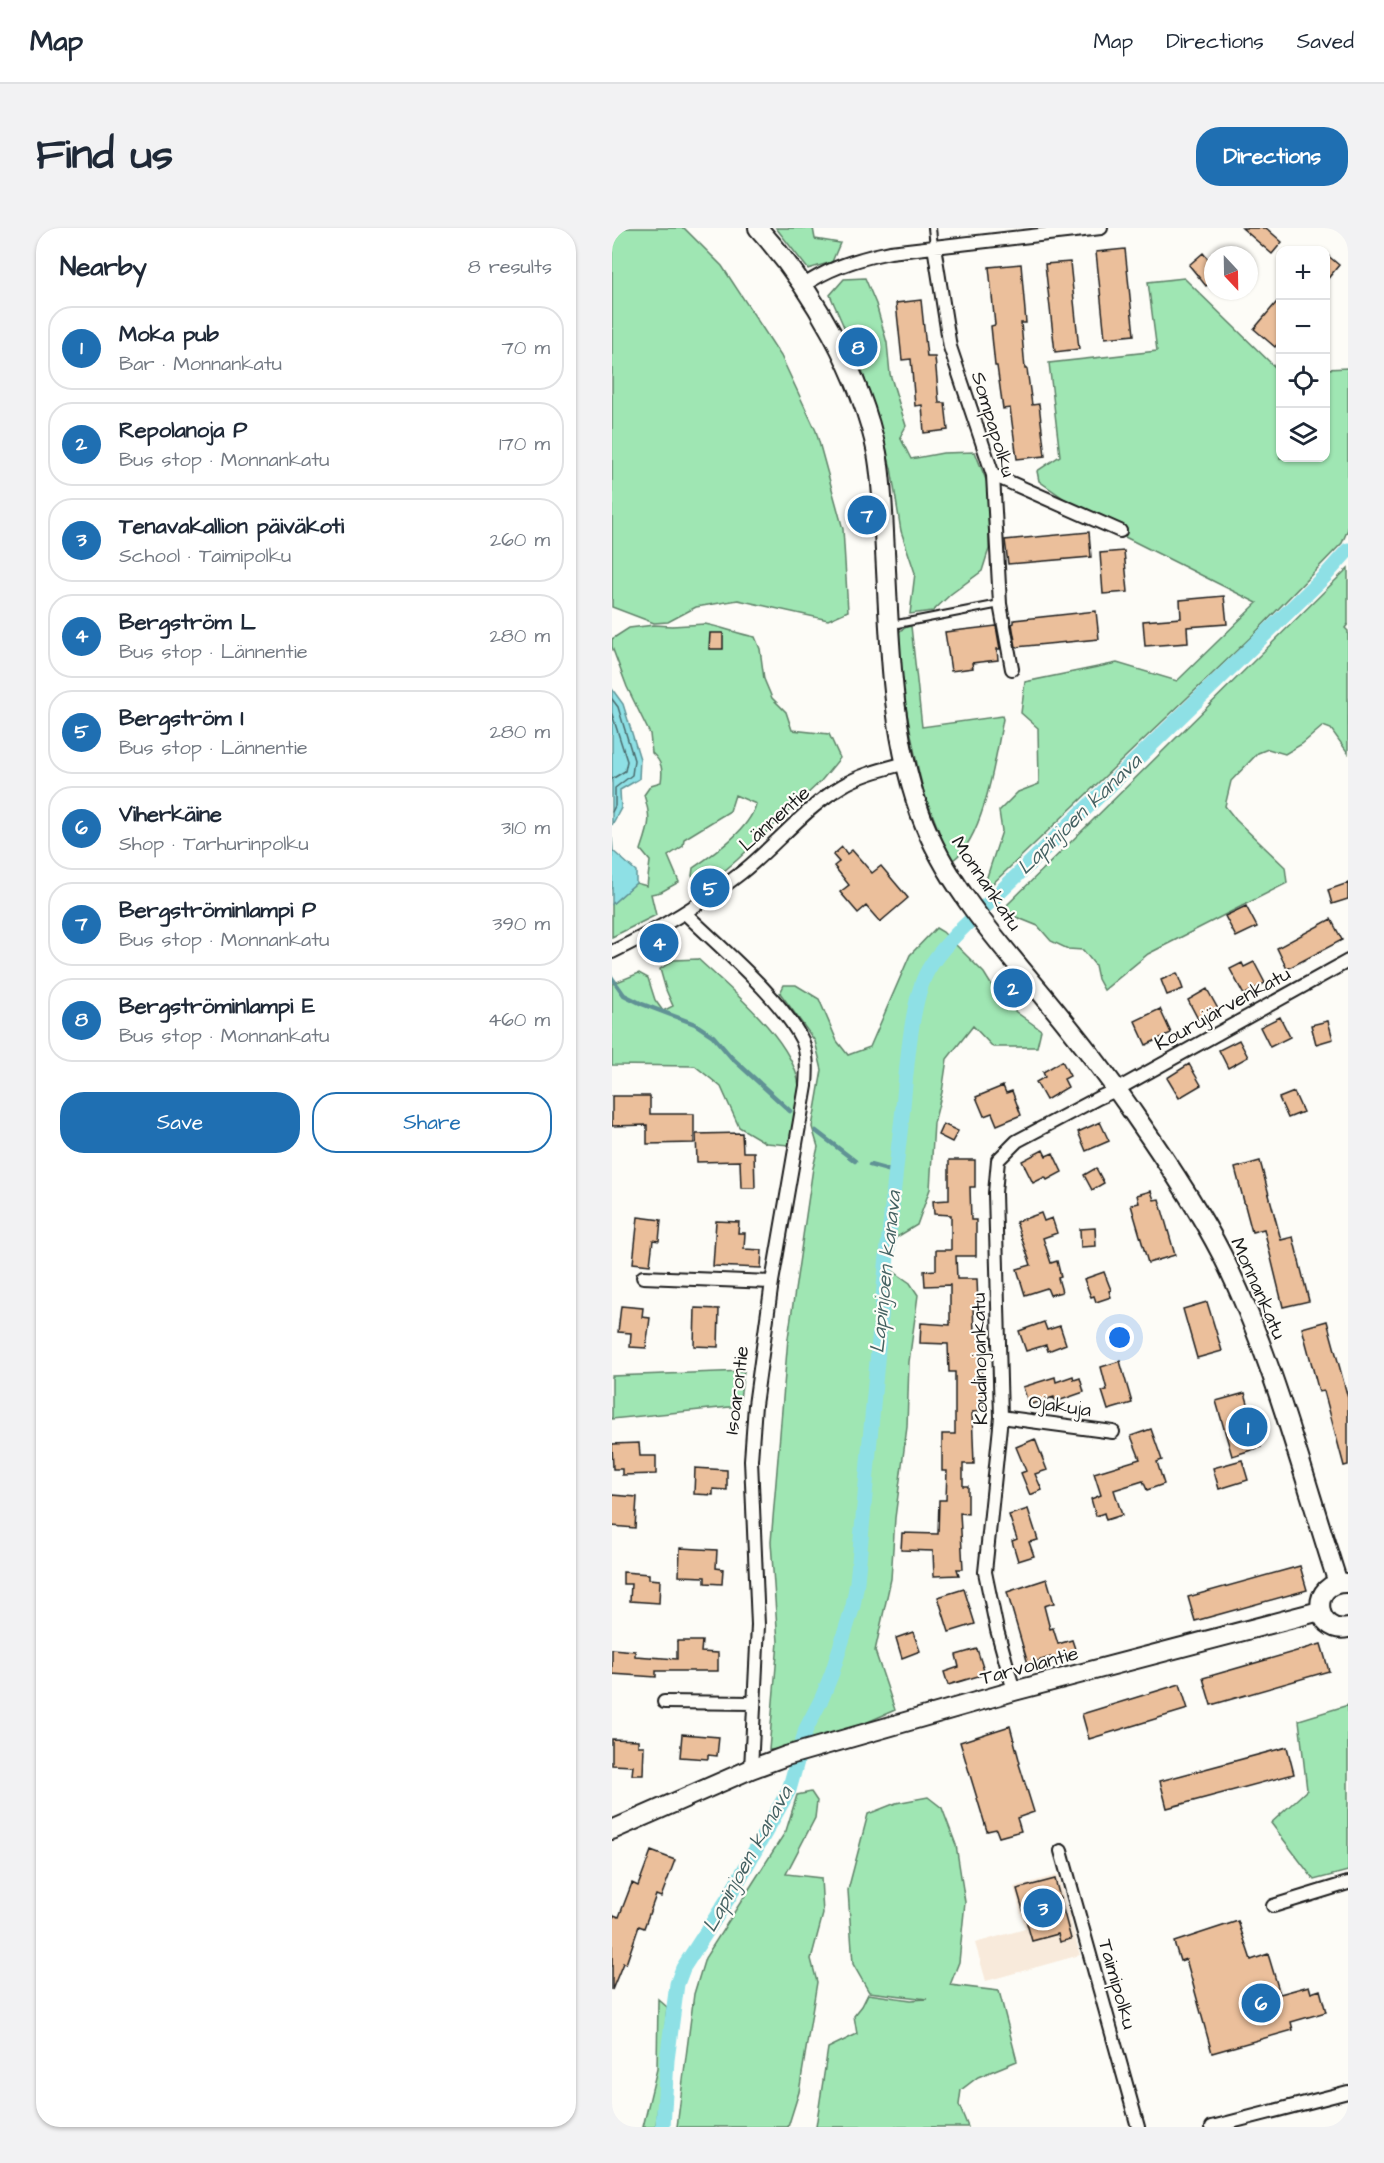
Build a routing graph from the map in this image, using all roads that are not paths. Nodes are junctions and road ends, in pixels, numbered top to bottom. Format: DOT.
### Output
graph roads {
  1 [pos="758,228"];
  2 [pos="932,228"];
  3 [pos="1101,228"];
  4 [pos="934,246"];
  5 [pos="803,286"];
  6 [pos="993,476"];
  7 [pos="1120,531"];
  8 [pos="1000,604"];
  9 [pos="888,625"];
  10 [pos="1012,669"];
  11 [pos="906,763"];
  12 [pos="686,914"];
  13 [pos="612,952"];
  14 [pos="1348,961"];
  15 [pos="1116,1090"];
  16 [pos="643,1277"];
  17 [pos="772,1282"];
  18 [pos="1001,1416"];
  19 [pos="1113,1431"];
  20 [pos="1343,1583"];
  21 [pos="1320,1611"];
  22 [pos="1348,1628"];
  23 [pos="1014,1691"];
  24 [pos="664,1702"];
  25 [pos="754,1703"];
  26 [pos="751,1769"];
  27 [pos="612,1830"];
  28 [pos="1061,1851"];
  29 [pos="1348,1883"];
  30 [pos="1273,1906"];
  31 [pos="1348,2092"];
  32 [pos="1138,2127"];
  33 [pos="1212,2127"];
  1 -- 5 [label="main road, Monnankatu"];
  2 -- 4 [label="lane, Sompapolku"];
  3 -- 4 [label="street"];
  4 -- 5 [label="street"];
  4 -- 6 [label="street, Sompapolku"];
  5 -- 9 [label="main road, Monnankatu"];
  6 -- 7 [label="street"];
  6 -- 8 [label="street, Sompapolku"];
  8 -- 9 [label="lane"];
  8 -- 10 [label="street, Sompapolku"];
  9 -- 11 [label="main road, Monnankatu"];
  11 -- 12 [label="street, Lännentie"];
  11 -- 15 [label="main road, Monnankatu"];
  12 -- 13 [label="street, Lännentie"];
  12 -- 17 [label="street, Isoarontie"];
  14 -- 15 [label="street, Kourujärvenkatu"];
  15 -- 18 [label="street, Koudinojankatu"];
  15 -- 20 [label="main road, Monnankatu"];
  16 -- 17 [label="street"];
  17 -- 25 [label="street, Isoarontie"];
  18 -- 19 [label="street, Ojakuja"];
  18 -- 23 [label="street, Koudinojankatu"];
  20 -- 21 [label="main road"];
  21 -- 22 [label="main road"];
  21 -- 23 [label="main road, Tarvolantie"];
  23 -- 26 [label="main road, Tarvolantie"];
  24 -- 25 [label="street"];
  25 -- 26 [label="street, Isoarontie"];
  26 -- 27 [label="main road"];
  28 -- 32 [label="street, Taimipolku"];
  29 -- 30 [label="street"];
  31 -- 33 [label="street"];
}
